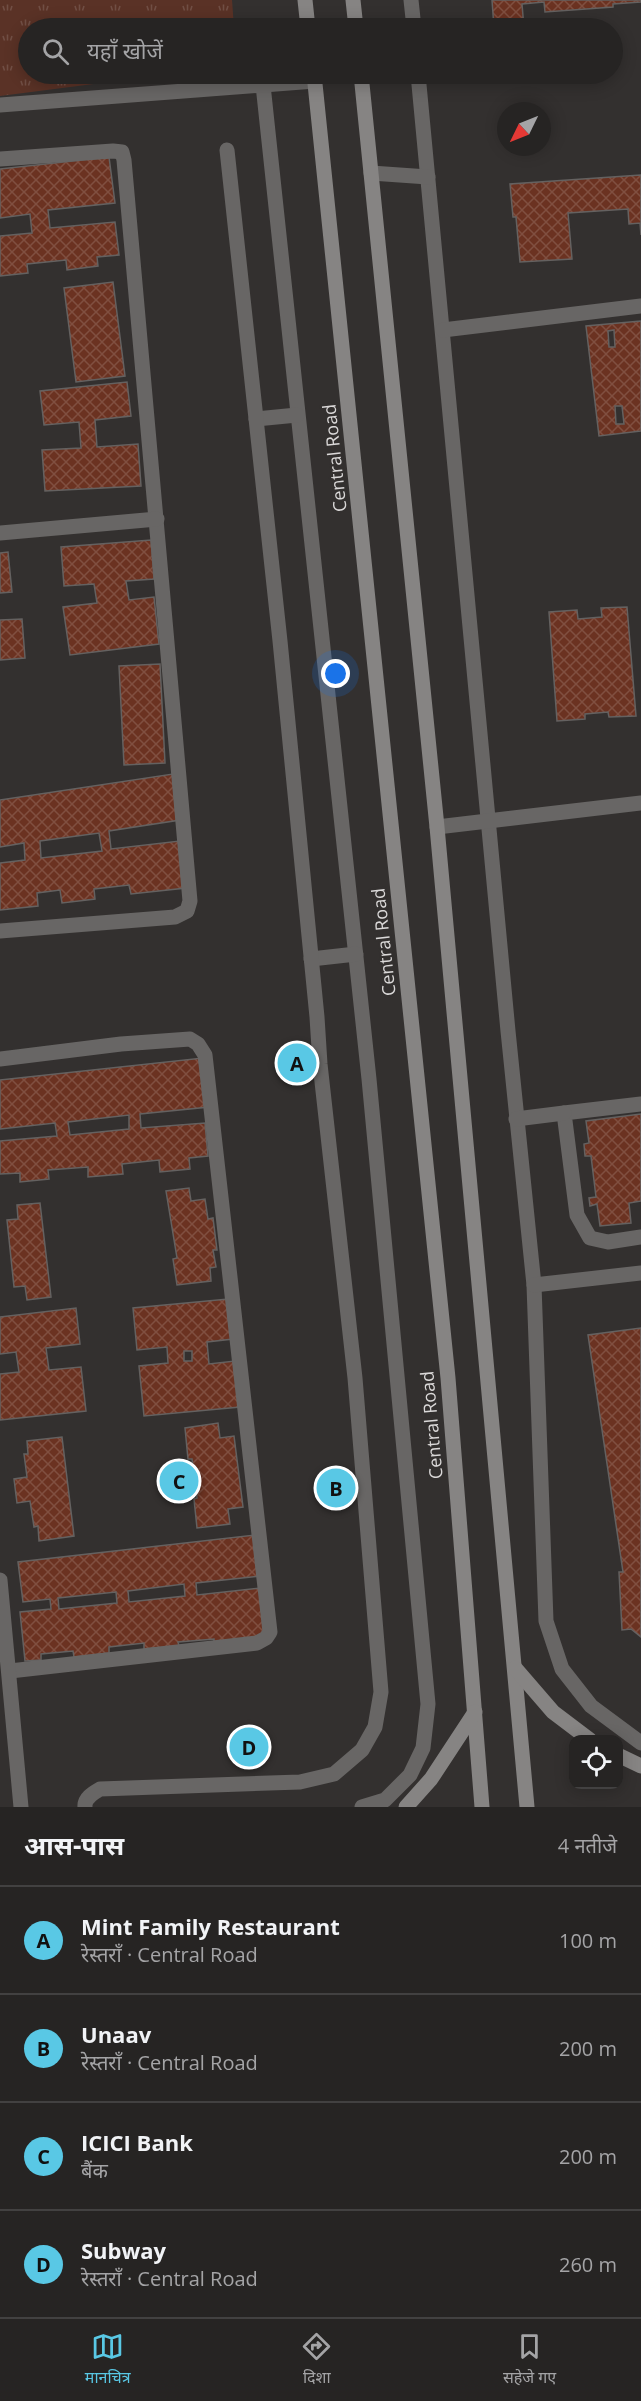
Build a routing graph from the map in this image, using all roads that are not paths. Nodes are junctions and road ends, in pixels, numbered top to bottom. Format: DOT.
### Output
graph roads {
  1 [pos="305,0"];
  2 [pos="353,0"];
  3 [pos="411,0"];
  4 [pos="307,18"];
  5 [pos="355,18"];
  6 [pos="413,18"];
  7 [pos="269,84"];
  8 [pos="315,84"];
  9 [pos="362,84"];
  10 [pos="419,84"];
  11 [pos="263,85"];
  12 [pos="0,105"];
  13 [pos="227,150"];
  14 [pos="0,159"];
  15 [pos="371,173"];
  16 [pos="428,177"];
  17 [pos="641,306"];
  18 [pos="443,330"];
  19 [pos="297,415"];
  20 [pos="256,419"];
  21 [pos="157,519"];
  22 [pos="0,533"];
  23 [pos="641,803"];
  24 [pos="488,822"];
  25 [pos="437,827"];
  26 [pos="0,931"];
  27 [pos="356,954"];
  28 [pos="311,959"];
  29 [pos="0,1059"];
  30 [pos="641,1104"];
  31 [pos="564,1113"];
  32 [pos="516,1119"];
  33 [pos="641,1237"];
  34 [pos="641,1273"];
  35 [pos="534,1285"];
  36 [pos="0,1580"];
  37 [pos="515,1668"];
  38 [pos="10,1671"];
  39 [pos="475,1712"];
  40 [pos="583,1735"];
  41 [pos="641,1743"];
  42 [pos="623,1757"];
  43 [pos="641,1766"];
  44 [pos="21,1807"];
  45 [pos="85,1807"];
  46 [pos="362,1807"];
  47 [pos="406,1807"];
  48 [pos="482,1807"];
  49 [pos="527,1807"];
  1 -- 4 [label="main road"];
  2 -- 5 [label="main road"];
  3 -- 6 [label="street"];
  7 -- 11 [label="street"];
  8 -- 39 [label="main road, Central Road"];
  9 -- 15 [label="main road"];
  10 -- 16 [label="street"];
  11 -- 12 [label="street"];
  11 -- 19 [label="street"];
  13 -- 20 [label="street"];
  14 -- 21 [label="street"];
  15 -- 16 [label="street"];
  15 -- 25 [label="main road"];
  16 -- 18 [label="street"];
  17 -- 18 [label="street"];
  18 -- 24 [label="street"];
  19 -- 20 [label="street"];
  19 -- 27 [label="street"];
  20 -- 28 [label="street"];
  21 -- 22 [label="street"];
  21 -- 26 [label="street"];
  23 -- 24 [label="street"];
  24 -- 25 [label="street"];
  24 -- 32 [label="street"];
  25 -- 37 [label="main road"];
  27 -- 28 [label="street"];
  27 -- 46 [label="street"];
  28 -- 45 [label="street"];
  29 -- 38 [label="street"];
  30 -- 31 [label="street"];
  31 -- 32 [label="street"];
  31 -- 33 [label="street"];
  32 -- 35 [label="street"];
  34 -- 35 [label="street"];
  35 -- 41 [label="street"];
  36 -- 38 [label="street"];
  37 -- 40 [label="main road"];
  37 -- 49 [label="main road"];
  38 -- 44 [label="street"];
  39 -- 47 [label="main road"];
  39 -- 48 [label="main road, Central Road"];
  42 -- 43 [label="main road"];
}
